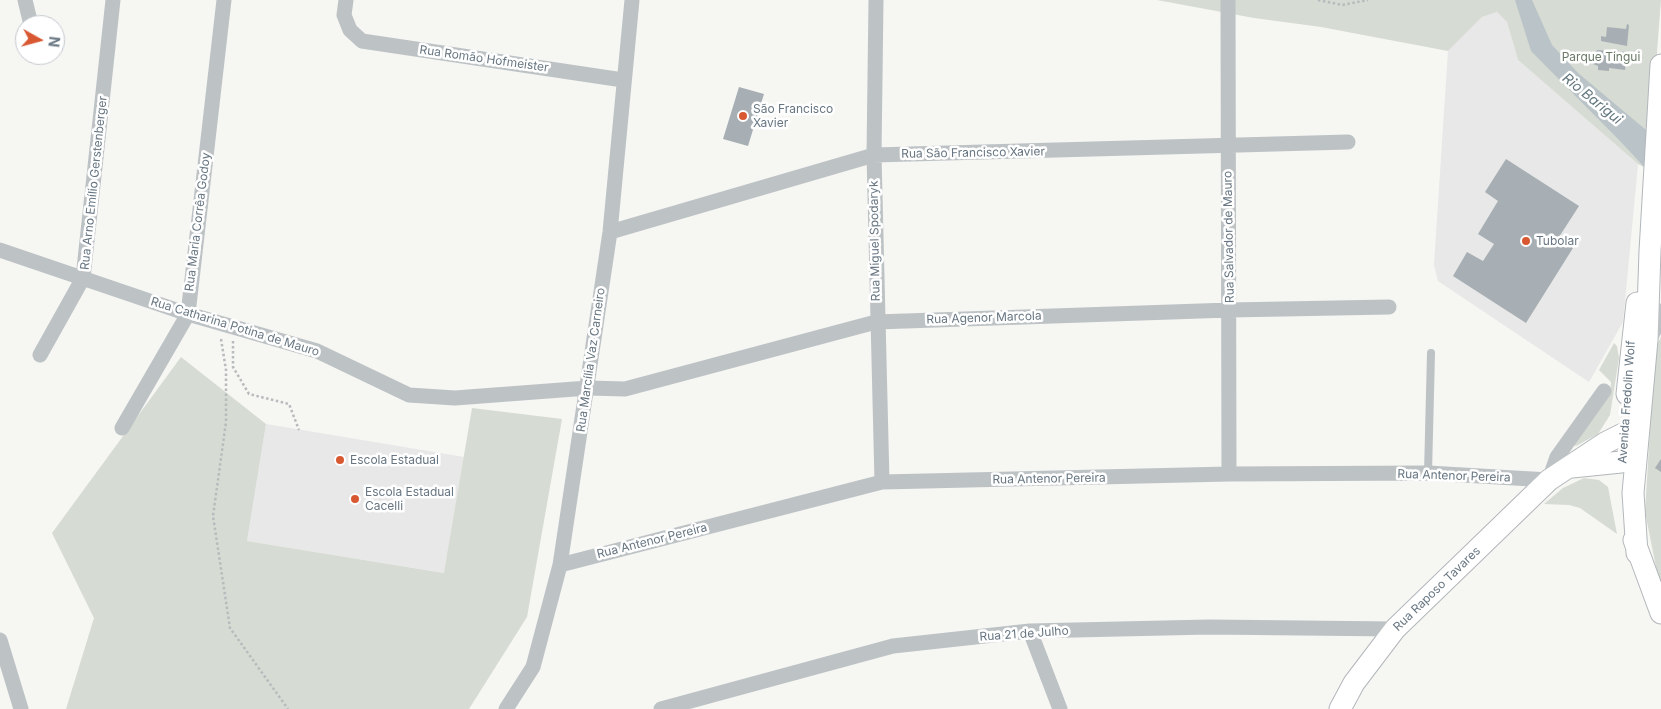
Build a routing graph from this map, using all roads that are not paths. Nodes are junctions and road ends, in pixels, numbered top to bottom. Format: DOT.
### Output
graph roads {
  1 [pos="25,0"];
  2 [pos="113,0"];
  3 [pos="224,0"];
  4 [pos="346,0"];
  5 [pos="632,0"];
  6 [pos="876,0"];
  7 [pos="1228,0"];
  8 [pos="29,15"];
  9 [pos="1661,65"];
  10 [pos="623,80"];
  11 [pos="1659,122"];
  12 [pos="1348,142"];
  13 [pos="1228,147"];
  14 [pos="874,156"];
  15 [pos="610,232"];
  16 [pos="0,250"];
  17 [pos="1655,251"];
  18 [pos="84,278"];
  19 [pos="1389,307"];
  20 [pos="1230,310"];
  21 [pos="1661,313"];
  22 [pos="188,314"];
  23 [pos="876,322"];
  24 [pos="1647,340"];
  25 [pos="1431,354"];
  26 [pos="40,355"];
  27 [pos="588,388"];
  28 [pos="1604,391"];
  29 [pos="122,428"];
  30 [pos="1629,446"];
  31 [pos="1569,468"];
  32 [pos="1428,473"];
  33 [pos="1229,474"];
  34 [pos="1549,480"];
  35 [pos="882,482"];
  36 [pos="560,565"];
  37 [pos="1661,613"];
  38 [pos="1395,629"];
  39 [pos="1030,631"];
  40 [pos="0,640"];
  41 [pos="718,694"];
  42 [pos="21,709"];
  43 [pos="506,709"];
  44 [pos="661,709"];
  45 [pos="723,709"];
  46 [pos="1060,709"];
  47 [pos="1340,709"];
  1 -- 8 [label="street"];
  2 -- 18 [label="street, Rua Arno Emílio Gerstenberger"];
  3 -- 22 [label="street, Rua Maria Corrêa Godoy"];
  4 -- 10 [label="street, Rua Romão Hofmeister"];
  5 -- 10 [label="street, Rua Marcília Vaz Carneiro"];
  6 -- 14 [label="street, Rua Miguel Spodaryk"];
  7 -- 13 [label="street, Rua Salvador de Mauro"];
  9 -- 11 [label="main road, Avenida Fredolin Wolf"];
  10 -- 15 [label="street, Rua Marcília Vaz Carneiro"];
  11 -- 17 [label="main road, Avenida Fredolin Wolf"];
  12 -- 13 [label="street, Rua São Francisco Xavier"];
  13 -- 14 [label="street, Rua São Francisco Xavier"];
  13 -- 20 [label="street, Rua Salvador de Mauro"];
  14 -- 15 [label="street, Rua São Francisco Xavier"];
  14 -- 23 [label="street, Rua Miguel Spodaryk"];
  15 -- 27 [label="street, Rua Marcília Vaz Carneiro"];
  16 -- 18 [label="street, Rua Catharina Potina de Mauro"];
  17 -- 24 [label="main road, Avenida Fredolin Wolf"];
  17 -- 30 [label="main road, Avenida Fredolin Wolf"];
  18 -- 22 [label="street, Rua Catharina Potina de Mauro"];
  18 -- 26 [label="street, Rua Arno Emílio Gerstenberger"];
  19 -- 20 [label="street, Rua Agenor Marcola"];
  20 -- 23 [label="street, Rua Agenor Marcola"];
  20 -- 33 [label="street, Rua Salvador de Mauro"];
  21 -- 24 [label="street"];
  22 -- 27 [label="street, Rua Catharina Potina de Mauro"];
  22 -- 29 [label="street, Rua Maria Corrêa Godoy"];
  23 -- 27 [label="street, Rua Agenor Marcola"];
  23 -- 35 [label="street, Rua Miguel Spodaryk"];
  24 -- 30 [label="main road, Avenida Fredolin Wolf"];
  25 -- 32 [label="lane"];
  27 -- 36 [label="street, Rua Marcília Vaz Carneiro"];
  28 -- 34 [label="street, Rua Raposo Tavares"];
  30 -- 31 [label="main road, Rua Raposo Tavares"];
  30 -- 31 [label="main road, Rua Raposo Tavares"];
  30 -- 37 [label="main road, Avenida Fredolin Wolf"];
  31 -- 34 [label="main road, Rua Raposo Tavares"];
  32 -- 33 [label="street, Rua Antenor Pereira"];
  32 -- 34 [label="street, Rua Antenor Pereira"];
  33 -- 35 [label="street, Rua Antenor Pereira"];
  34 -- 38 [label="main road, Rua Raposo Tavares"];
  35 -- 36 [label="street, Rua Antenor Pereira"];
  36 -- 43 [label="street, Rua Marcília Vaz Carneiro"];
  38 -- 39 [label="street, Rua 21 de Julho"];
  38 -- 47 [label="main road, Rua Raposo Tavares"];
  39 -- 41 [label="street, Rua 21 de Julho"];
  39 -- 46 [label="street"];
  40 -- 42 [label="street"];
  41 -- 44 [label="street, Rua 21 de Julho"];
  41 -- 45 [label="street"];
}
